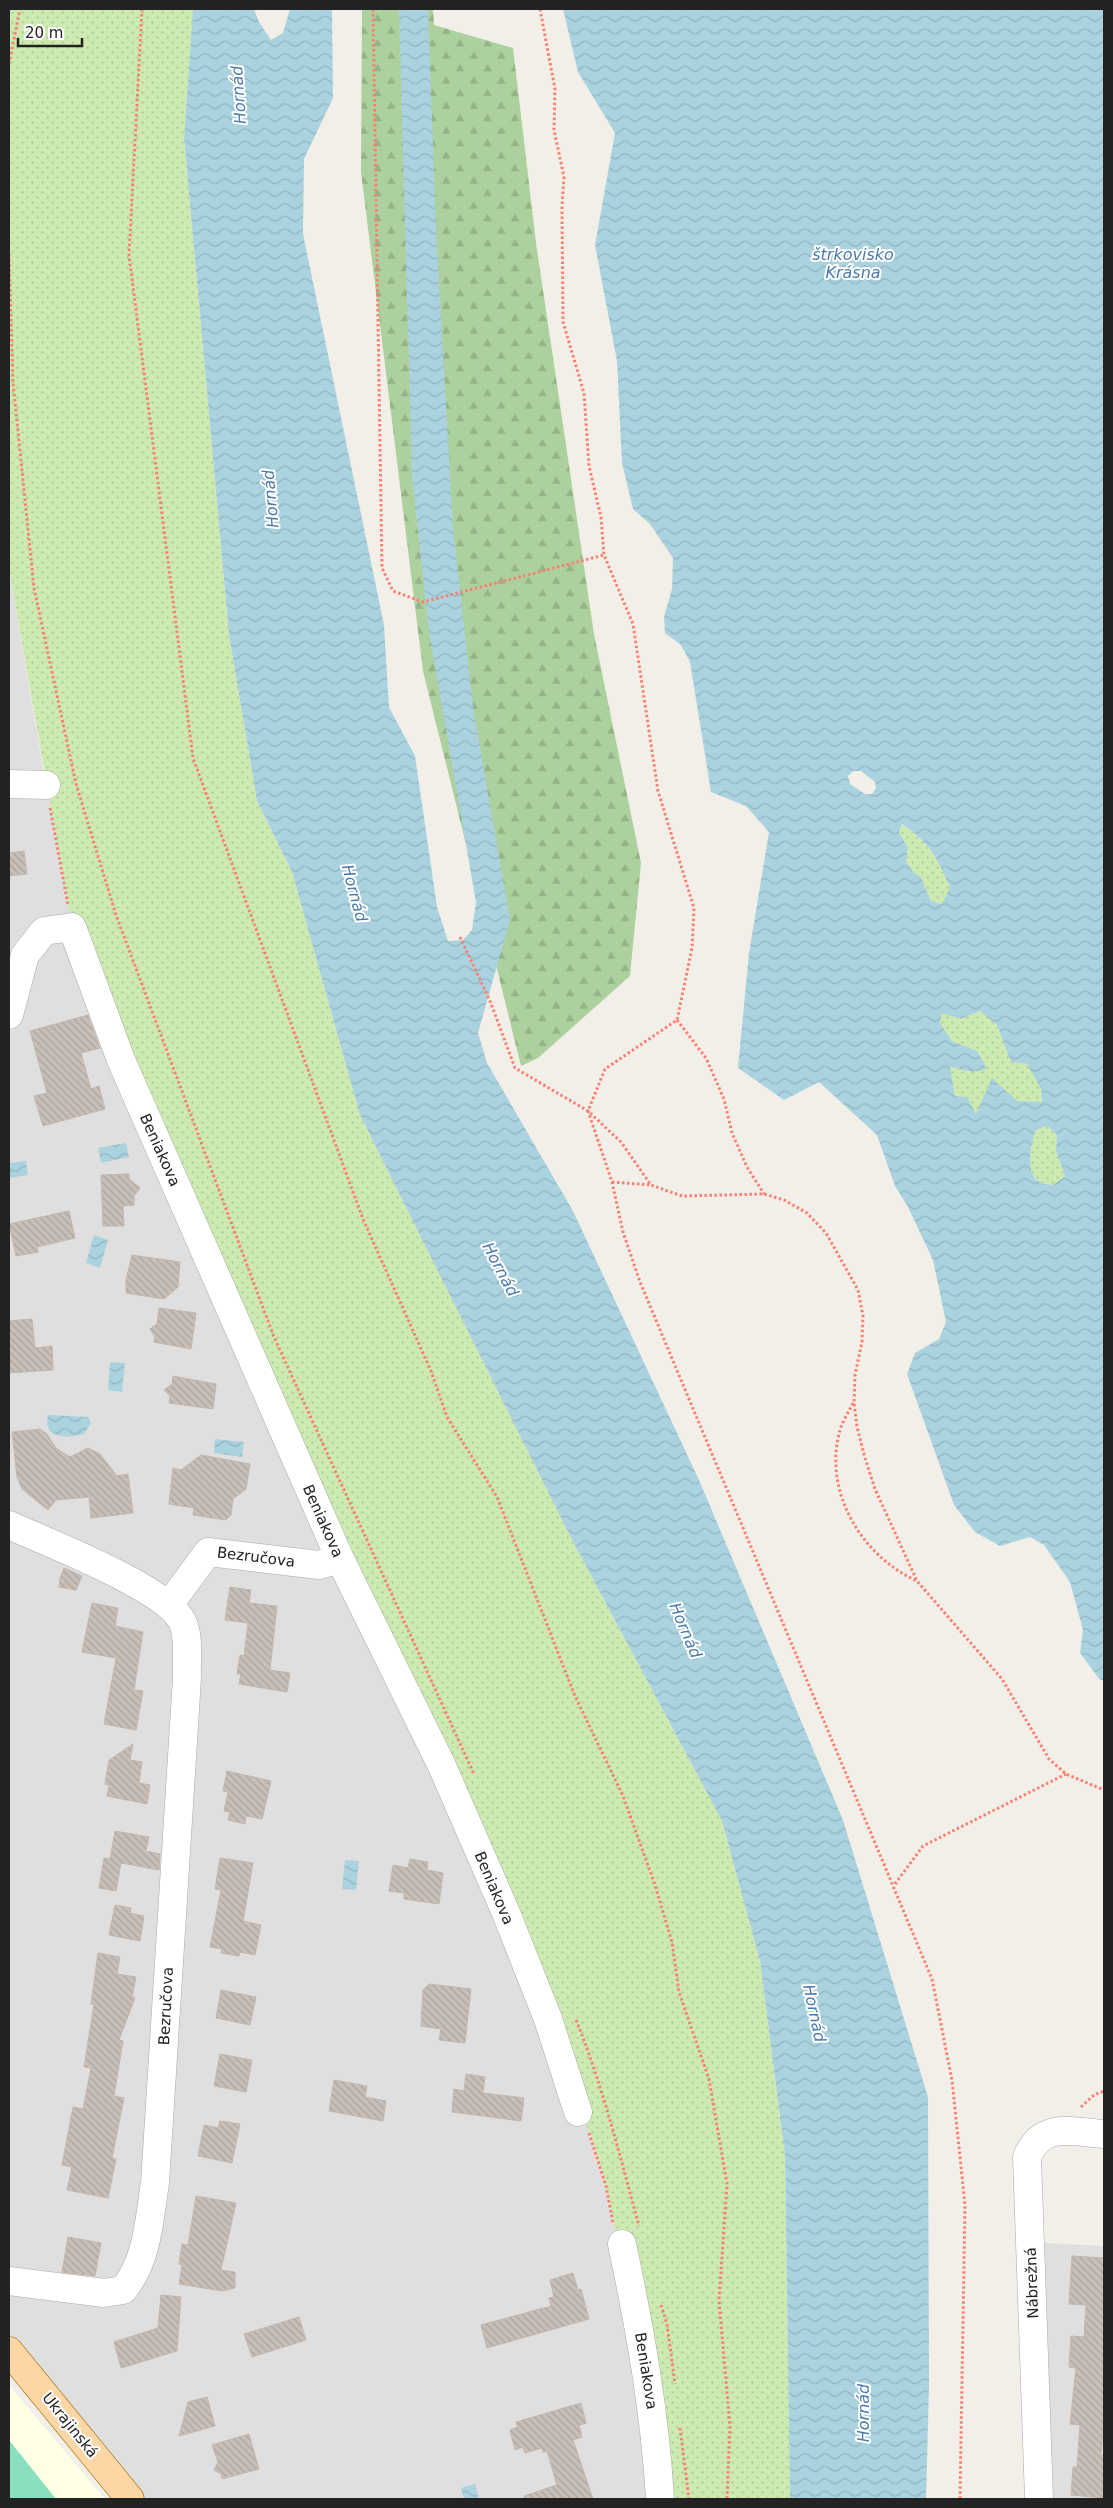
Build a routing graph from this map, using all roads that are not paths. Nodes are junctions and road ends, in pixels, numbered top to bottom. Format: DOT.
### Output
graph roads {
  1 [pos="9,784"];
  2 [pos="46,785"];
  3 [pos="9,1015"];
  4 [pos="9,1525"];
  5 [pos="340,1559"];
  6 [pos="169,1605"];
  7 [pos="583,2121"];
  8 [pos="1104,2134"];
  9 [pos="631,2239"];
  10 [pos="9,2280"];
  11 [pos="9,2351"];
  12 [pos="130,2499"];
  13 [pos="660,2499"];
  14 [pos="1039,2499"];
  1 -- 2 [label="street"];
  3 -- 5 [label="street, Beniakova"];
  4 -- 6 [label="street, Bezručova"];
  5 -- 6 [label="street, Bezručova"];
  5 -- 7 [label="street, Beniakova"];
  6 -- 10 [label="street, Bezručova"];
  8 -- 14 [label="street, Nábrežná"];
  9 -- 13 [label="street, Beniakova"];
  11 -- 12 [label="main road, Ukrajinská"];
}
